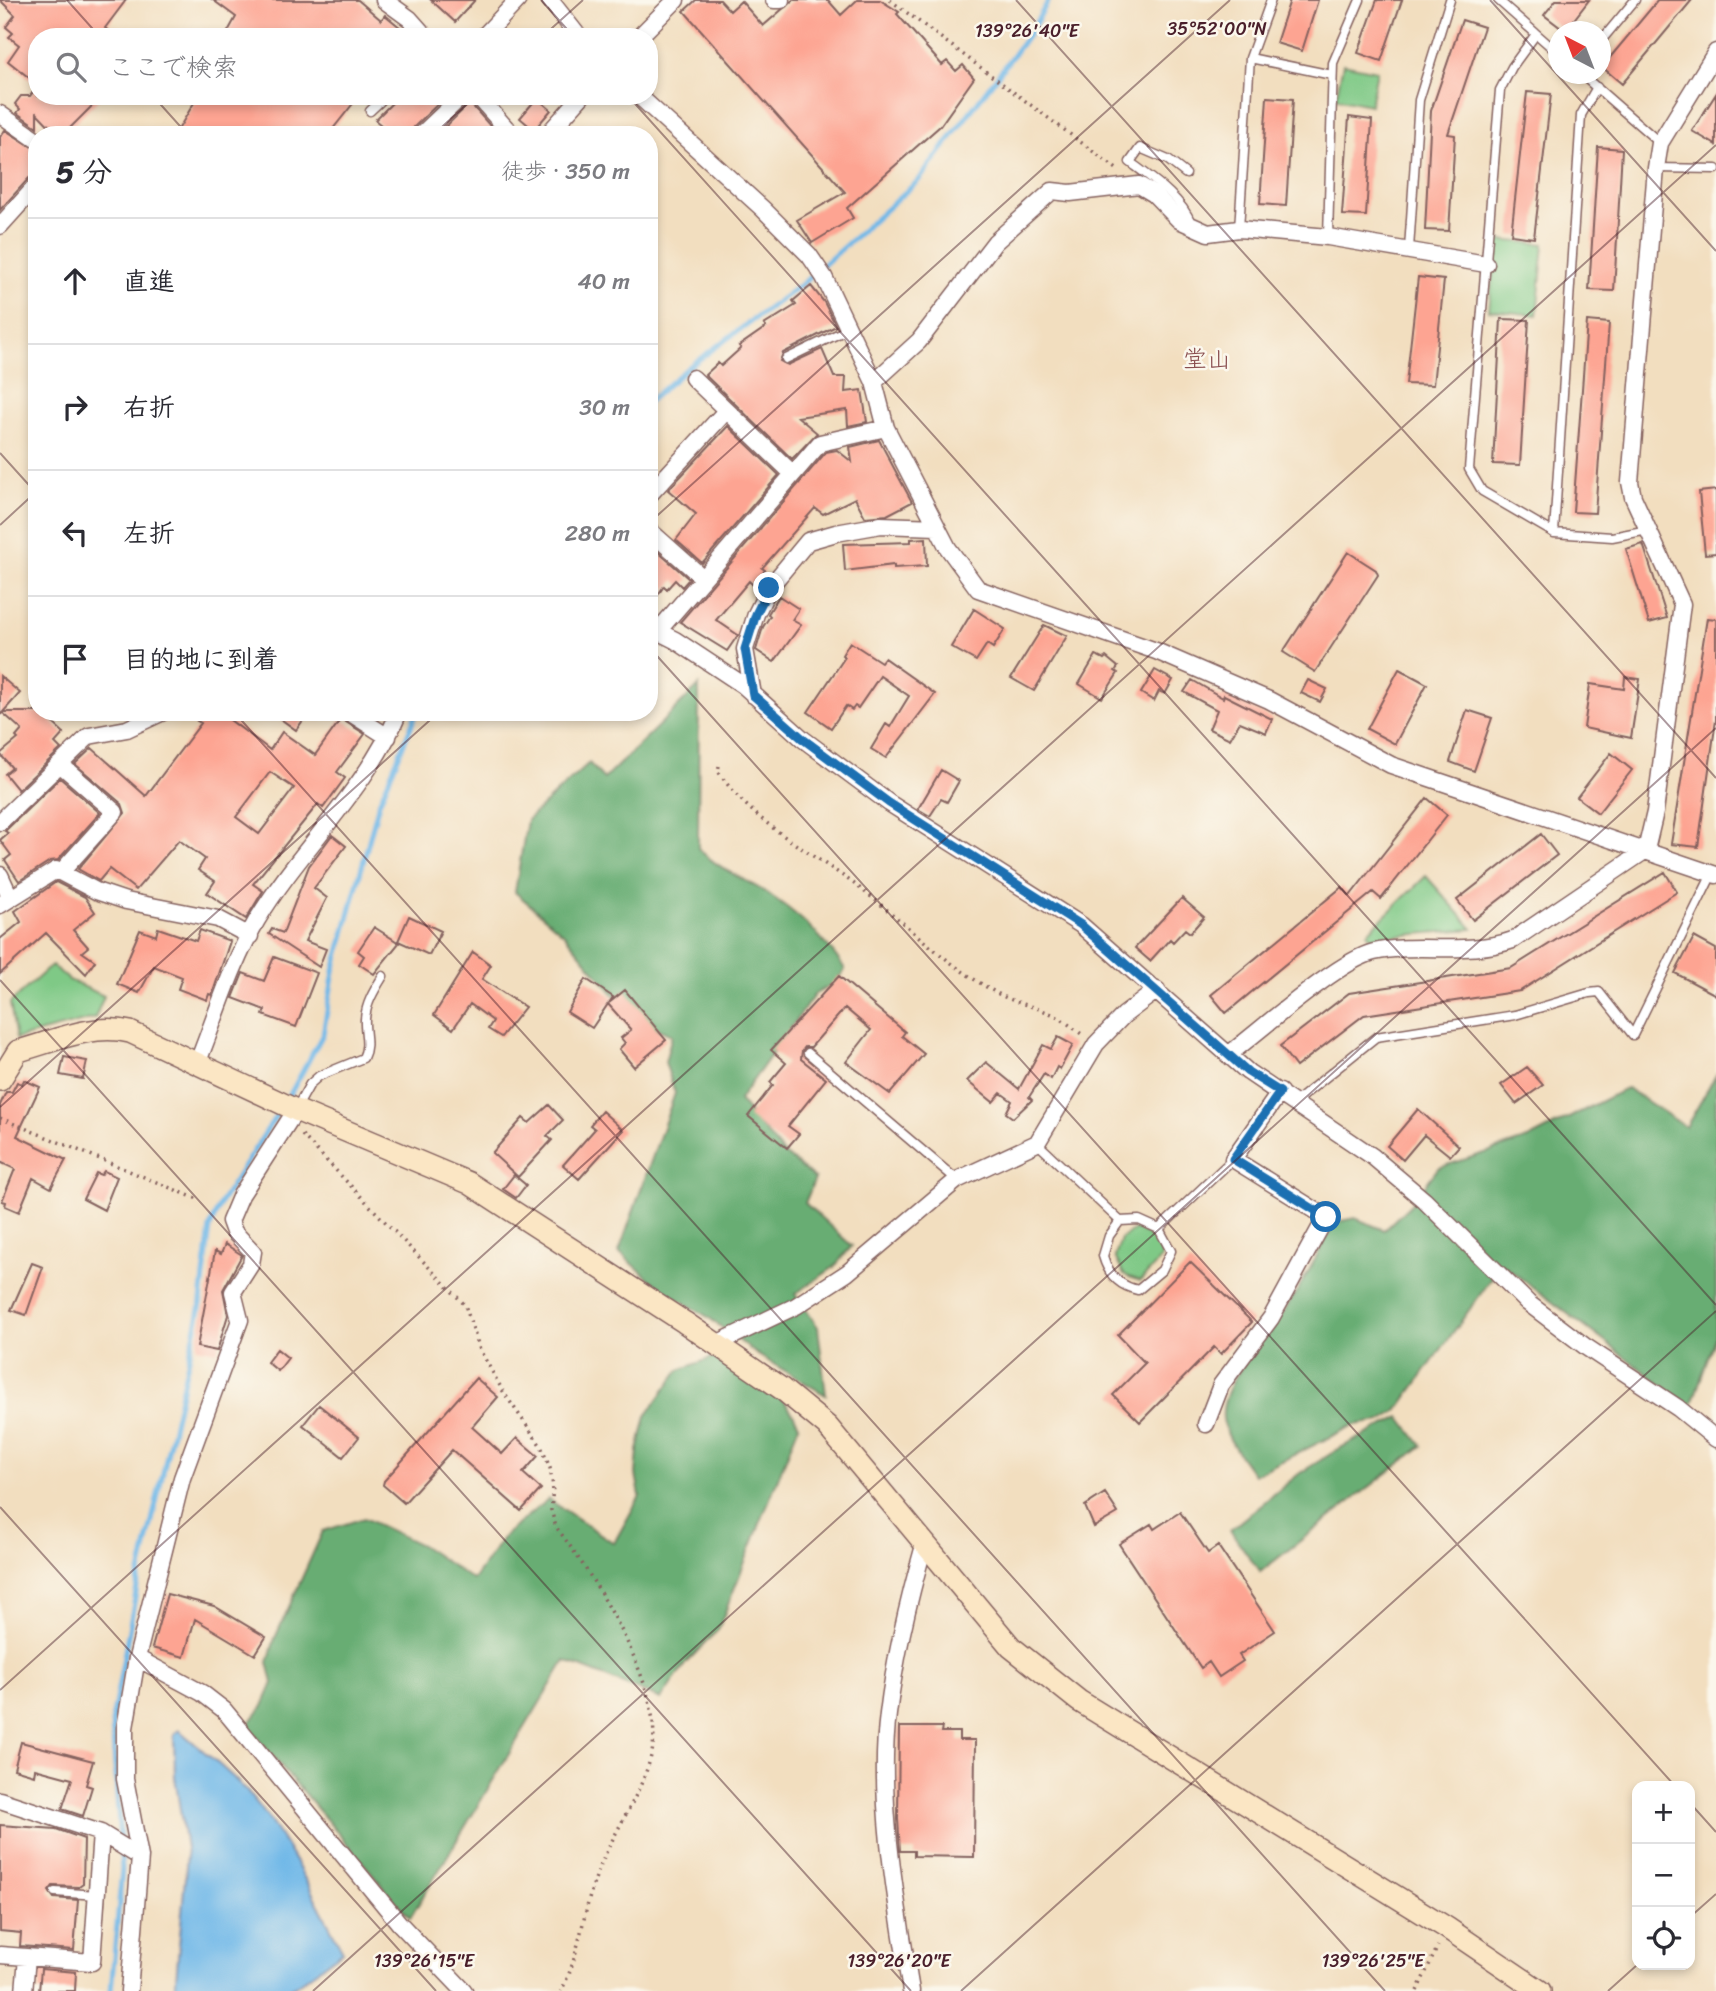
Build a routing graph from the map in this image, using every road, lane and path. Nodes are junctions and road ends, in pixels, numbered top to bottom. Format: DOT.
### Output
graph roads {
  1 [pos="384,0"];
  2 [pos="518,0"];
  3 [pos="550,0"];
  4 [pos="676,0"];
  5 [pos="774,0"];
  6 [pos="781,0"];
  7 [pos="890,0"];
  8 [pos="1271,0"];
  9 [pos="1360,0"];
  10 [pos="1450,0"];
  11 [pos="1498,0"];
  12 [pos="1635,0"];
  13 [pos="418,28"];
  14 [pos="491,28"];
  15 [pos="572,28"];
  16 [pos="648,28"];
  17 [pos="1611,30"];
  18 [pos="1536,34"];
  19 [pos="1548,44"];
  20 [pos="1716,52"];
  21 [pos="1250,58"];
  22 [pos="1332,75"];
  23 [pos="1593,84"];
  24 [pos="1597,87"];
  25 [pos="376,105"];
  26 [pos="453,105"];
  27 [pos="486,105"];
  28 [pos="574,105"];
  29 [pos="649,105"];
  30 [pos="370,111"];
  31 [pos="0,114"];
  32 [pos="430,126"];
  33 [pos="504,126"];
  34 [pos="555,126"];
  35 [pos="28,134"];
  36 [pos="1660,142"];
  37 [pos="1656,168"];
  38 [pos="1716,169"];
  39 [pos="1186,174"];
  40 [pos="1139,185"];
  41 [pos="28,196"];
  42 [pos="0,226"];
  43 [pos="1193,229"];
  44 [pos="1239,229"];
  45 [pos="1328,237"];
  46 [pos="1409,249"];
  47 [pos="1486,264"];
  48 [pos="850,328"];
  49 [pos="786,359"];
  50 [pos="693,378"];
  51 [pos="874,382"];
  52 [pos="726,411"];
  53 [pos="886,428"];
  54 [pos="793,474"];
  55 [pos="658,485"];
  56 [pos="937,527"];
  57 [pos="1648,530"];
  58 [pos="1554,533"];
  59 [pos="658,538"];
  60 [pos="703,579"];
  61 [pos="658,624"];
  62 [pos="658,632"];
  63 [pos="753,695"];
  64 [pos="144,721"];
  65 [pos="363,721"];
  66 [pos="395,721"];
  67 [pos="388,737"];
  68 [pos="61,765"];
  69 [pos="719,766"];
  70 [pos="0,822"];
  71 [pos="1646,850"];
  72 [pos="62,871"];
  73 [pos="0,875"];
  74 [pos="1714,875"];
  75 [pos="5,901"];
  76 [pos="250,936"];
  77 [pos="383,976"];
  78 [pos="1157,990"];
  79 [pos="1096,1044"];
  80 [pos="808,1053"];
  81 [pos="6,1054"];
  82 [pos="1228,1055"];
  83 [pos="197,1064"];
  84 [pos="0,1080"];
  85 [pos="1280,1092"];
  86 [pos="1295,1102"];
  87 [pos="287,1109"];
  88 [pos="0,1118"];
  89 [pos="1037,1143"];
  90 [pos="1233,1159"];
  91 [pos="957,1180"];
  92 [pos="200,1200"];
  93 [pos="1120,1222"];
  94 [pos="1159,1229"];
  95 [pos="716,1344"];
  96 [pos="1206,1424"];
  97 [pos="1716,1439"];
  98 [pos="926,1542"];
  99 [pos="137,1658"];
  100 [pos="0,1800"];
  101 [pos="104,1835"];
  102 [pos="136,1855"];
  103 [pos="55,1892"];
  104 [pos="97,1895"];
  105 [pos="1447,1928"];
  106 [pos="0,1955"];
  107 [pos="27,1958"];
  108 [pos="24,1991"];
  109 [pos="129,1991"];
  110 [pos="464,1991"];
  111 [pos="561,1991"];
  112 [pos="911,1991"];
  113 [pos="1417,1991"];
  114 [pos="1540,1991"];
  1 -- 13 [label="street"];
  2 -- 14 [label="street"];
  3 -- 15 [label="street"];
  4 -- 16 [label="street"];
  5 -- 6 [label="street"];
  7 -- 40 [label="path"];
  8 -- 21 [label="lane"];
  9 -- 22 [label="lane"];
  10 -- 46 [label="lane"];
  11 -- 18 [label="lane"];
  12 -- 17 [label="lane"];
  18 -- 19 [label="lane"];
  18 -- 47 [label="lane"];
  20 -- 36 [label="street"];
  21 -- 22 [label="lane"];
  21 -- 44 [label="lane"];
  22 -- 45 [label="lane"];
  23 -- 24 [label="lane"];
  24 -- 36 [label="lane"];
  24 -- 58 [label="lane"];
  25 -- 30 [label="lane"];
  26 -- 32 [label="street"];
  27 -- 33 [label="street"];
  28 -- 34 [label="street"];
  29 -- 48 [label="street"];
  31 -- 35 [label="street"];
  36 -- 37 [label="street"];
  37 -- 38 [label="lane"];
  37 -- 57 [label="street"];
  39 -- 43 [label="lane"];
  40 -- 43 [label="street"];
  40 -- 51 [label="street"];
  41 -- 42 [label="street"];
  43 -- 44 [label="street"];
  44 -- 45 [label="street"];
  45 -- 46 [label="street"];
  46 -- 47 [label="street"];
  47 -- 58 [label="lane"];
  48 -- 49 [label="lane"];
  48 -- 51 [label="street"];
  50 -- 52 [label="street"];
  51 -- 53 [label="street"];
  52 -- 54 [label="street"];
  52 -- 55 [label="street"];
  53 -- 54 [label="street"];
  53 -- 56 [label="street"];
  54 -- 60 [label="street"];
  56 -- 63 [label="street"];
  56 -- 71 [label="street"];
  57 -- 58 [label="lane"];
  57 -- 71 [label="street"];
  59 -- 60 [label="street"];
  60 -- 61 [label="street"];
  62 -- 63 [label="street"];
  63 -- 78 [label="street"];
  64 -- 68 [label="street"];
  65 -- 67 [label="street"];
  66 -- 67 [label="street"];
  67 -- 76 [label="street"];
  68 -- 70 [label="street"];
  68 -- 72 [label="street"];
  69 -- 79 [label="path"];
  71 -- 74 [label="street"];
  71 -- 82 [label="street"];
  72 -- 75 [label="street"];
  72 -- 76 [label="street"];
  73 -- 75 [label="street"];
  74 -- 86 [label="lane"];
  76 -- 83 [label="street"];
  77 -- 87 [label="lane"];
  78 -- 79 [label="street"];
  78 -- 82 [label="street"];
  79 -- 89 [label="street"];
  80 -- 91 [label="lane"];
  81 -- 83 [label="street"];
  81 -- 84 [label="street"];
  82 -- 85 [label="street"];
  83 -- 87 [label="street"];
  85 -- 86 [label="street"];
  85 -- 90 [label="street"];
  86 -- 97 [label="street"];
  87 -- 95 [label="street"];
  87 -- 99 [label="street"];
  87 -- 111 [label="path"];
  88 -- 92 [label="path"];
  89 -- 91 [label="street"];
  89 -- 93 [label="lane"];
  90 -- 94 [label="lane"];
  90 -- 96 [label="street"];
  91 -- 95 [label="street"];
  93 -- 94 [label="lane"];
  93 -- 94 [label="lane"];
  95 -- 98 [label="street"];
  98 -- 105 [label="street"];
  98 -- 112 [label="street"];
  99 -- 102 [label="street"];
  99 -- 110 [label="street"];
  100 -- 101 [label="street"];
  101 -- 102 [label="street"];
  101 -- 104 [label="street"];
  102 -- 109 [label="street"];
  103 -- 104 [label="lane"];
  104 -- 107 [label="street"];
  105 -- 113 [label="path"];
  105 -- 114 [label="street"];
  106 -- 107 [label="street"];
  107 -- 108 [label="street"];
}
